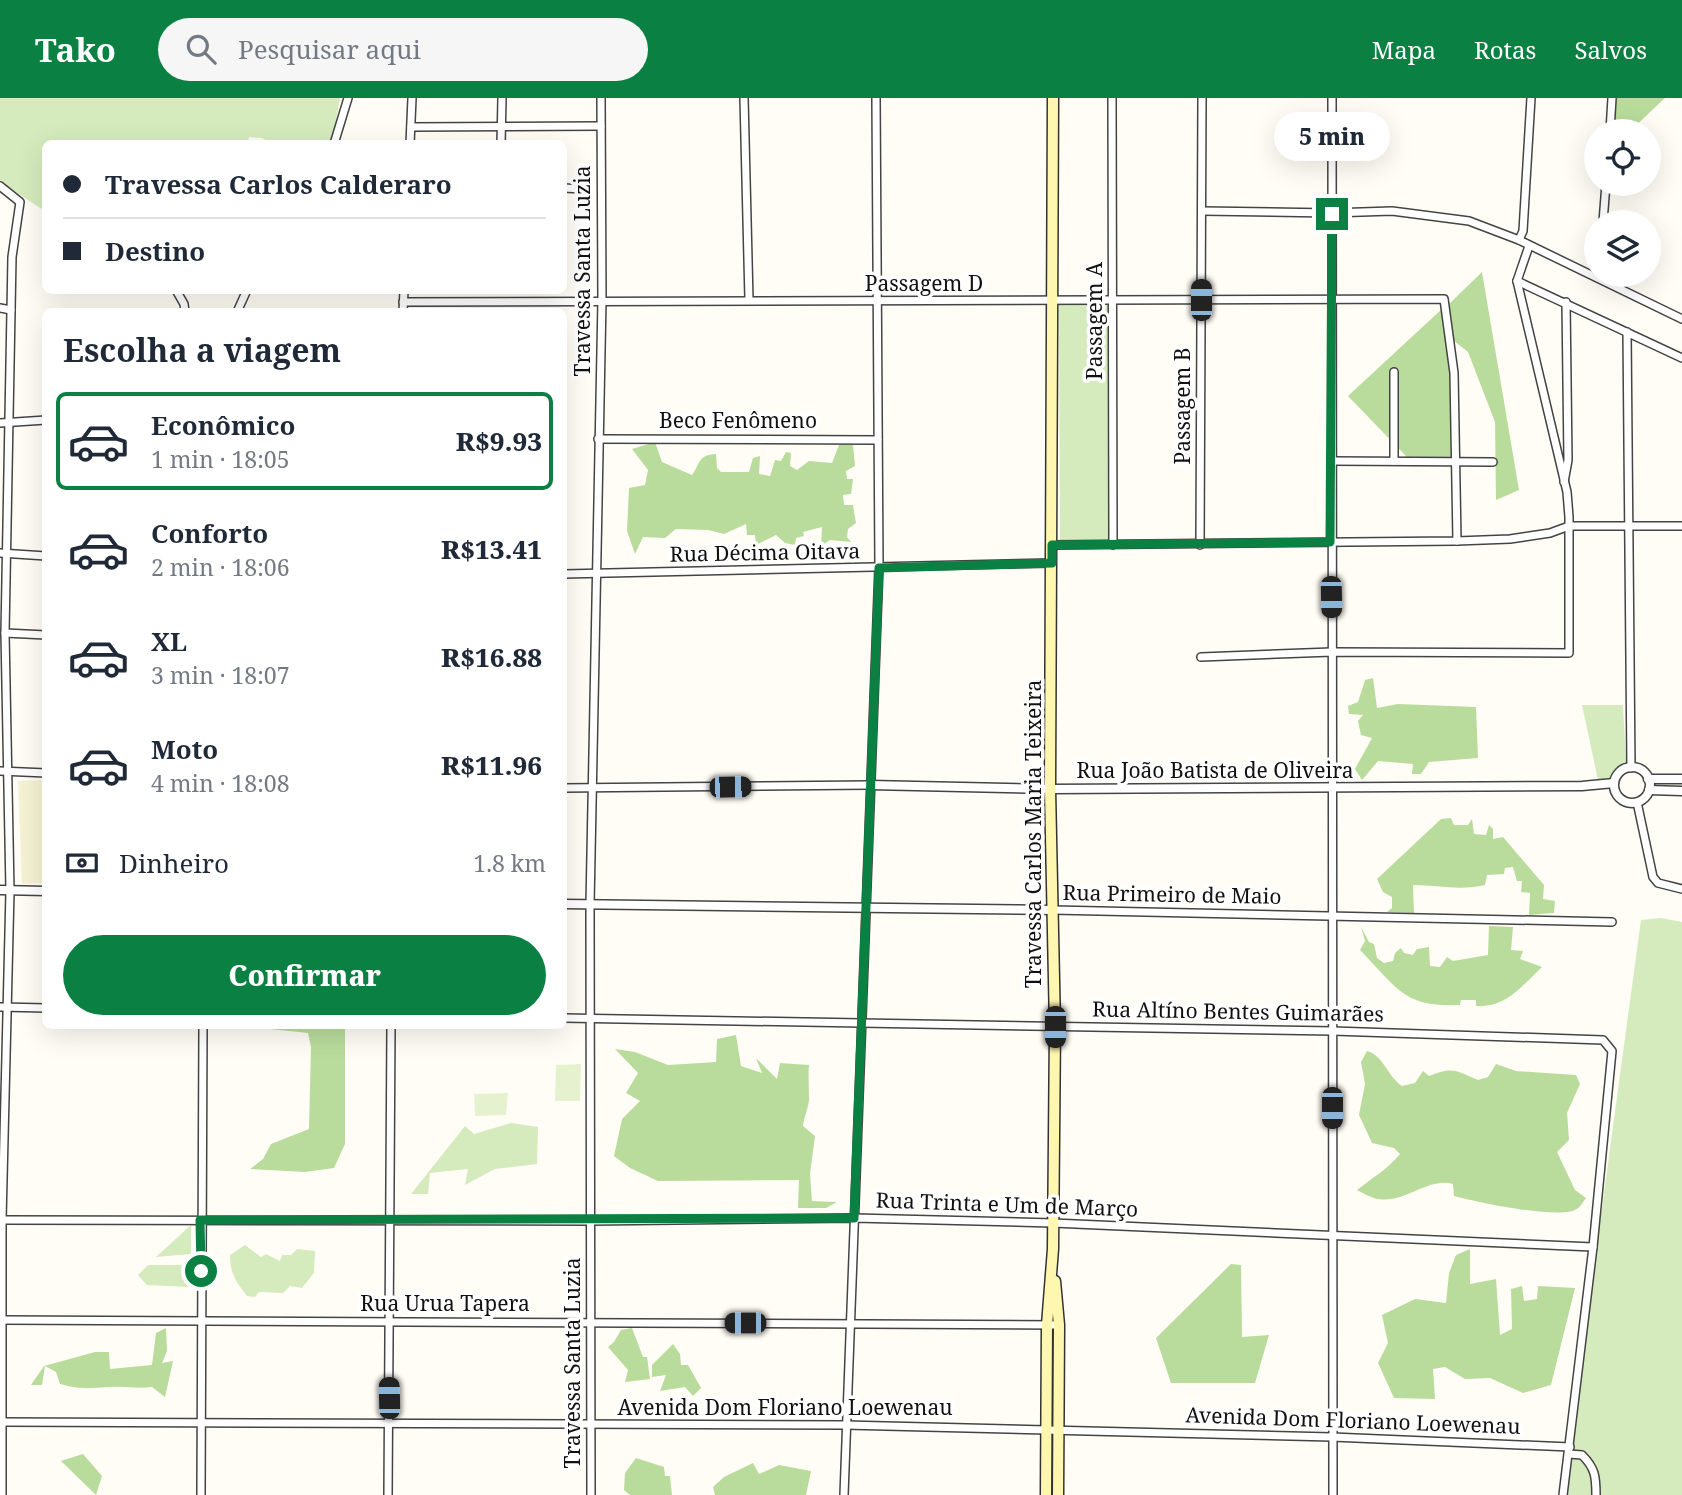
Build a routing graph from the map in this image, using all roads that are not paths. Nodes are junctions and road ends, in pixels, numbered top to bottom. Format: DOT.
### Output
graph roads {
  1 [pos="348,98"];
  2 [pos="412,98"];
  3 [pos="502,98"];
  4 [pos="601,98"];
  5 [pos="744,98"];
  6 [pos="876,98"];
  7 [pos="1053,98"];
  8 [pos="1112,98"];
  9 [pos="1202,98"];
  10 [pos="1332,98"];
  11 [pos="1531,98"];
  12 [pos="1612,98"];
  13 [pos="1611,119"];
  14 [pos="601,126"];
  15 [pos="411,127"];
  16 [pos="502,127"];
  17 [pos="335,140"];
  18 [pos="410,140"];
  19 [pos="501,140"];
  20 [pos="0,186"];
  21 [pos="567,188"];
  22 [pos="583,189"];
  23 [pos="1202,211"];
  24 [pos="1332,214"];
  25 [pos="1519,240"];
  26 [pos="1529,246"];
  27 [pos="1584,271"];
  28 [pos="1517,281"];
  29 [pos="1618,287"];
  30 [pos="404,294"];
  31 [pos="749,299"];
  32 [pos="1331,299"];
  33 [pos="602,300"];
  34 [pos="1112,300"];
  35 [pos="1201,300"];
  36 [pos="403,302"];
  37 [pos="878,302"];
  38 [pos="1051,302"];
  39 [pos="1566,302"];
  40 [pos="0,308"];
  41 [pos="403,308"];
  42 [pos="11,310"];
  43 [pos="1682,319"];
  44 [pos="1627,332"];
  45 [pos="1682,358"];
  46 [pos="1394,372"];
  47 [pos="42,420"];
  48 [pos="0,423"];
  49 [pos="11,423"];
  50 [pos="598,439"];
  51 [pos="878,440"];
  52 [pos="1332,461"];
  53 [pos="1394,461"];
  54 [pos="1454,461"];
  55 [pos="1493,462"];
  56 [pos="1563,482"];
  57 [pos="1569,526"];
  58 [pos="1629,526"];
  59 [pos="1682,526"];
  60 [pos="1457,541"];
  61 [pos="1330,542"];
  62 [pos="1052,545"];
  63 [pos="1113,545"];
  64 [pos="1200,545"];
  65 [pos="3,554"];
  66 [pos="42,556"];
  67 [pos="1052,563"];
  68 [pos="879,568"];
  69 [pos="567,574"];
  70 [pos="595,574"];
  71 [pos="5,633"];
  72 [pos="42,635"];
  73 [pos="1332,652"];
  74 [pos="1202,657"];
  75 [pos="1631,768"];
  76 [pos="3,771"];
  77 [pos="42,772"];
  78 [pos="1648,779"];
  79 [pos="1682,779"];
  80 [pos="1614,783"];
  81 [pos="870,785"];
  82 [pos="567,788"];
  83 [pos="591,788"];
  84 [pos="1332,788"];
  85 [pos="1050,789"];
  86 [pos="1648,790"];
  87 [pos="1682,791"];
  88 [pos="1637,802"];
  89 [pos="1682,889"];
  90 [pos="0,890"];
  91 [pos="10,891"];
  92 [pos="42,891"];
  93 [pos="567,904"];
  94 [pos="590,905"];
  95 [pos="864,908"];
  96 [pos="1053,910"];
  97 [pos="1333,915"];
  98 [pos="1612,922"];
  99 [pos="4,1007"];
  100 [pos="42,1007"];
  101 [pos="567,1018"];
  102 [pos="590,1018"];
  103 [pos="861,1022"];
  104 [pos="1055,1027"];
  105 [pos="203,1029"];
  106 [pos="391,1029"];
  107 [pos="1333,1031"];
  108 [pos="854,1218"];
  109 [pos="1,1220"];
  110 [pos="200,1220"];
  111 [pos="391,1220"];
  112 [pos="591,1221"];
  113 [pos="1053,1223"];
  114 [pos="1332,1236"];
  115 [pos="1593,1247"];
  116 [pos="1053,1249"];
  117 [pos="2,1320"];
  118 [pos="387,1321"];
  119 [pos="202,1322"];
  120 [pos="589,1323"];
  121 [pos="849,1323"];
  122 [pos="1047,1325"];
  123 [pos="1059,1325"];
  124 [pos="201,1421"];
  125 [pos="1,1422"];
  126 [pos="389,1423"];
  127 [pos="592,1424"];
  128 [pos="845,1425"];
  129 [pos="1058,1428"];
  130 [pos="1047,1429"];
  131 [pos="1332,1437"];
  132 [pos="1569,1450"];
  133 [pos="2,1495"];
  134 [pos="201,1495"];
  135 [pos="388,1495"];
  136 [pos="591,1495"];
  137 [pos="844,1495"];
  138 [pos="1046,1495"];
  139 [pos="1058,1495"];
  140 [pos="1333,1495"];
  141 [pos="1563,1495"];
  142 [pos="1596,1495"];
  1 -- 17 [label="street"];
  2 -- 15 [label="street"];
  3 -- 16 [label="street"];
  4 -- 14 [label="street, Travessa Santa Luzia"];
  5 -- 31 [label="street"];
  6 -- 37 [label="street"];
  7 -- 38 [label="main road, Travessa Carlos Maria Teixeira"];
  8 -- 34 [label="street, Passagem A"];
  9 -- 23 [label="street, Passagem B"];
  10 -- 24 [label="street"];
  11 -- 25 [label="street"];
  12 -- 13 [label="street"];
  14 -- 16 [label="street"];
  14 -- 33 [label="street, Travessa Santa Luzia"];
  15 -- 16 [label="street"];
  15 -- 18 [label="street"];
  16 -- 19 [label="street"];
  20 -- 42 [label="street"];
  21 -- 22 [label="street"];
  23 -- 24 [label="street"];
  23 -- 35 [label="street, Passagem B"];
  24 -- 25 [label="street"];
  24 -- 32 [label="street"];
  25 -- 26 [label="street"];
  26 -- 27 [label="street"];
  26 -- 28 [label="street"];
  28 -- 39 [label="street"];
  28 -- 56 [label="street"];
  29 -- 43 [label="street"];
  30 -- 36 [label="street"];
  31 -- 33 [label="street, Passagem D"];
  31 -- 37 [label="street, Passagem D"];
  32 -- 35 [label="street, Passagem D"];
  32 -- 52 [label="street"];
  32 -- 54 [label="street, Passagem D"];
  33 -- 36 [label="street, Passagem D"];
  33 -- 50 [label="street, Travessa Santa Luzia"];
  34 -- 35 [label="street, Passagem D"];
  34 -- 38 [label="street, Passagem D"];
  34 -- 63 [label="street, Passagem A"];
  35 -- 64 [label="street, Passagem B"];
  36 -- 41 [label="street"];
  37 -- 38 [label="street, Passagem D"];
  37 -- 51 [label="street"];
  38 -- 62 [label="main road, Travessa Carlos Maria Teixeira"];
  39 -- 44 [label="street"];
  39 -- 56 [label="street"];
  40 -- 42 [label="street"];
  42 -- 49 [label="street"];
  44 -- 45 [label="street"];
  44 -- 58 [label="street"];
  46 -- 53 [label="street"];
  47 -- 49 [label="street"];
  48 -- 49 [label="street"];
  49 -- 65 [label="street"];
  50 -- 51 [label="street, Beco Fenômeno"];
  50 -- 70 [label="street, Travessa Santa Luzia"];
  51 -- 68 [label="street"];
  52 -- 53 [label="street"];
  52 -- 61 [label="street"];
  53 -- 54 [label="street"];
  54 -- 55 [label="street"];
  54 -- 60 [label="street"];
  56 -- 57 [label="street"];
  57 -- 58 [label="street"];
  57 -- 60 [label="street"];
  57 -- 73 [label="street"];
  58 -- 59 [label="street"];
  58 -- 75 [label="street"];
  60 -- 61 [label="street"];
  61 -- 64 [label="street"];
  61 -- 73 [label="street"];
  62 -- 63 [label="street"];
  62 -- 67 [label="main road, Travessa Carlos Maria Teixeira"];
  63 -- 64 [label="street"];
  65 -- 66 [label="street"];
  65 -- 71 [label="street"];
  67 -- 68 [label="street, Rua Décima Oitava"];
  67 -- 85 [label="main road, Travessa Carlos Maria Teixeira"];
  68 -- 70 [label="street, Rua Décima Oitava"];
  68 -- 81 [label="street"];
  69 -- 70 [label="street, Rua Décima Oitava"];
  70 -- 83 [label="street, Travessa Santa Luzia"];
  71 -- 72 [label="street"];
  71 -- 76 [label="street"];
  73 -- 74 [label="street"];
  73 -- 84 [label="street"];
  75 -- 78 [label="street"];
  75 -- 80 [label="street"];
  76 -- 77 [label="street"];
  76 -- 91 [label="street"];
  78 -- 79 [label="street"];
  78 -- 86 [label="street"];
  80 -- 84 [label="street, Rua João Batista de Oliveira"];
  80 -- 88 [label="street"];
  81 -- 83 [label="street, Rua João Batista de Oliveira"];
  81 -- 85 [label="street, Rua João Batista de Oliveira"];
  81 -- 95 [label="street"];
  82 -- 83 [label="street, Rua João Batista de Oliveira"];
  83 -- 94 [label="street, Travessa Santa Luzia"];
  84 -- 85 [label="street, Rua João Batista de Oliveira"];
  84 -- 97 [label="street"];
  85 -- 96 [label="main road, Travessa Carlos Maria Teixeira"];
  86 -- 87 [label="street"];
  86 -- 88 [label="street"];
  88 -- 89 [label="street"];
  90 -- 91 [label="street"];
  91 -- 92 [label="street"];
  91 -- 99 [label="street"];
  93 -- 94 [label="street, Rua Primeiro de Maio"];
  94 -- 95 [label="street, Rua Primeiro de Maio"];
  94 -- 102 [label="street, Travessa Santa Luzia"];
  95 -- 96 [label="street, Rua Primeiro de Maio"];
  95 -- 103 [label="street"];
  96 -- 97 [label="street, Rua Primeiro de Maio"];
  96 -- 104 [label="main road, Travessa Carlos Maria Teixeira"];
  97 -- 98 [label="street, Rua Primeiro de Maio"];
  97 -- 107 [label="street"];
  99 -- 100 [label="street"];
  99 -- 109 [label="street"];
  101 -- 102 [label="street, Rua Altíno Bentes Guimarães"];
  102 -- 103 [label="street, Rua Altíno Bentes Guimarães"];
  102 -- 112 [label="street, Travessa Santa Luzia"];
  103 -- 104 [label="street, Rua Altíno Bentes Guimarães"];
  103 -- 108 [label="street"];
  104 -- 107 [label="street, Rua Altíno Bentes Guimarães"];
  104 -- 113 [label="main road, Travessa Carlos Maria Teixeira"];
  105 -- 110 [label="street"];
  106 -- 111 [label="street"];
  107 -- 114 [label="street"];
  107 -- 115 [label="street, Rua Altíno Bentes Guimarães"];
  108 -- 112 [label="street, Rua Trinta e Um de Março"];
  108 -- 113 [label="street, Rua Trinta e Um de Março"];
  108 -- 121 [label="street"];
  109 -- 110 [label="street, Rua Trinta e Um de Março"];
  109 -- 117 [label="street"];
  110 -- 111 [label="street, Rua Trinta e Um de Março"];
  110 -- 119 [label="street"];
  111 -- 112 [label="street, Rua Trinta e Um de Março"];
  111 -- 118 [label="street"];
  112 -- 120 [label="street, Travessa Santa Luzia"];
  113 -- 114 [label="street, Rua Trinta e Um de Março"];
  113 -- 116 [label="main road, Travessa Carlos Maria Teixeira"];
  114 -- 115 [label="street, Rua Trinta e Um de Março"];
  114 -- 131 [label="street"];
  115 -- 132 [label="street"];
  116 -- 122 [label="main road, Travessa Carlos Maria Teixeira"];
  116 -- 123 [label="main road, Travessa Carlos Maria Teixeira"];
  117 -- 119 [label="street, Rua Urua Tapera"];
  117 -- 125 [label="street"];
  118 -- 119 [label="street, Rua Urua Tapera"];
  118 -- 120 [label="street, Rua Urua Tapera"];
  118 -- 126 [label="street"];
  119 -- 124 [label="street"];
  120 -- 121 [label="street, Rua Urua Tapera"];
  120 -- 127 [label="street, Travessa Santa Luzia"];
  121 -- 122 [label="street, Rua Urua Tapera"];
  121 -- 128 [label="street"];
  122 -- 123 [label="street, Rua Urua Tapera"];
  122 -- 130 [label="main road, Travessa Carlos Maria Teixeira"];
  123 -- 129 [label="main road, Travessa Carlos Maria Teixeira"];
  124 -- 125 [label="street, Avenida Dom Floriano Loewenau"];
  124 -- 126 [label="street, Avenida Dom Floriano Loewenau"];
  124 -- 134 [label="street"];
  125 -- 133 [label="street"];
  126 -- 127 [label="street, Avenida Dom Floriano Loewenau"];
  126 -- 135 [label="street"];
  127 -- 128 [label="street, Avenida Dom Floriano Loewenau"];
  127 -- 136 [label="street, Travessa Santa Luzia"];
  128 -- 130 [label="street, Avenida Dom Floriano Loewenau"];
  128 -- 137 [label="street"];
  129 -- 130 [label="street, Avenida Dom Floriano Loewenau"];
  129 -- 131 [label="street, Avenida Dom Floriano Loewenau"];
  129 -- 139 [label="main road, Travessa Carlos Maria Teixeira"];
  130 -- 138 [label="main road, Travessa Carlos Maria Teixeira"];
  131 -- 132 [label="street, Avenida Dom Floriano Loewenau"];
  131 -- 140 [label="street"];
  132 -- 141 [label="street"];
  132 -- 142 [label="street"];
}
